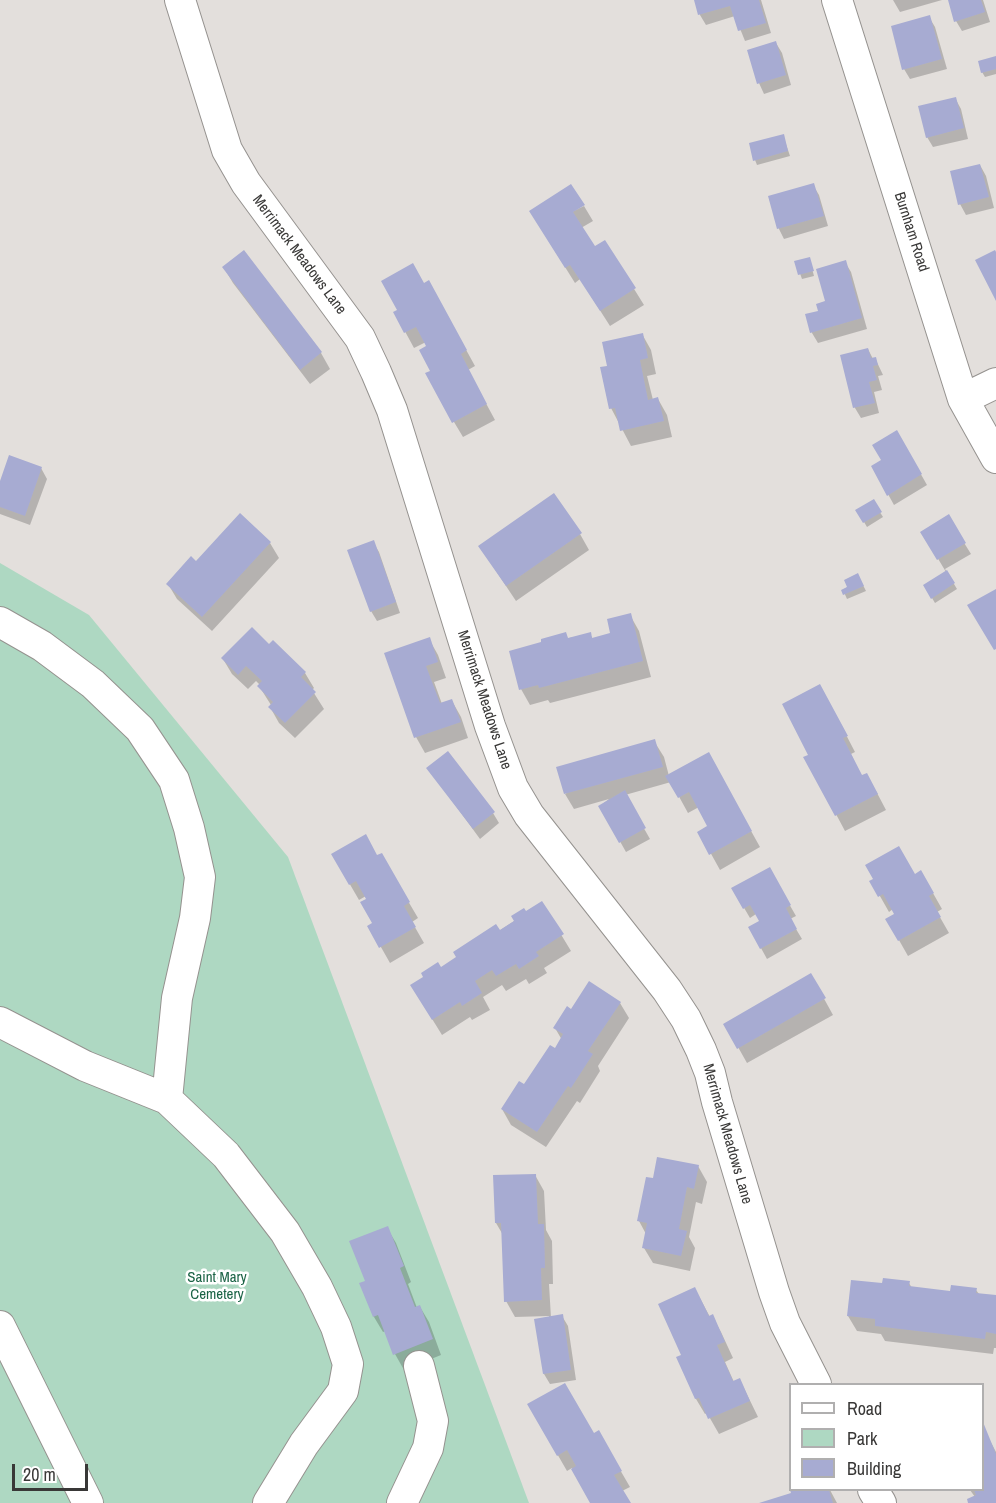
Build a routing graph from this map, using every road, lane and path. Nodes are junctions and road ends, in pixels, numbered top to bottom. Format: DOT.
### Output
graph roads {
  1 [pos="180,0"];
  2 [pos="837,0"];
  3 [pos="996,383"];
  4 [pos="963,399"];
  5 [pos="996,458"];
  6 [pos="0,622"];
  7 [pos="0,1022"];
  8 [pos="166,1099"];
  9 [pos="0,1326"];
  10 [pos="419,1366"];
  11 [pos="815,1383"];
  12 [pos="88,1503"];
  13 [pos="268,1503"];
  14 [pos="402,1503"];
  1 -- 11 [label="street, Merrimack Meadows Lane"];
  2 -- 4 [label="street, Burnham Road"];
  3 -- 4 [label="street"];
  4 -- 5 [label="street, Burnham Road"];
  6 -- 8 [label="street"];
  7 -- 8 [label="street"];
  8 -- 13 [label="street"];
  9 -- 12 [label="street"];
  10 -- 14 [label="street"];
}
